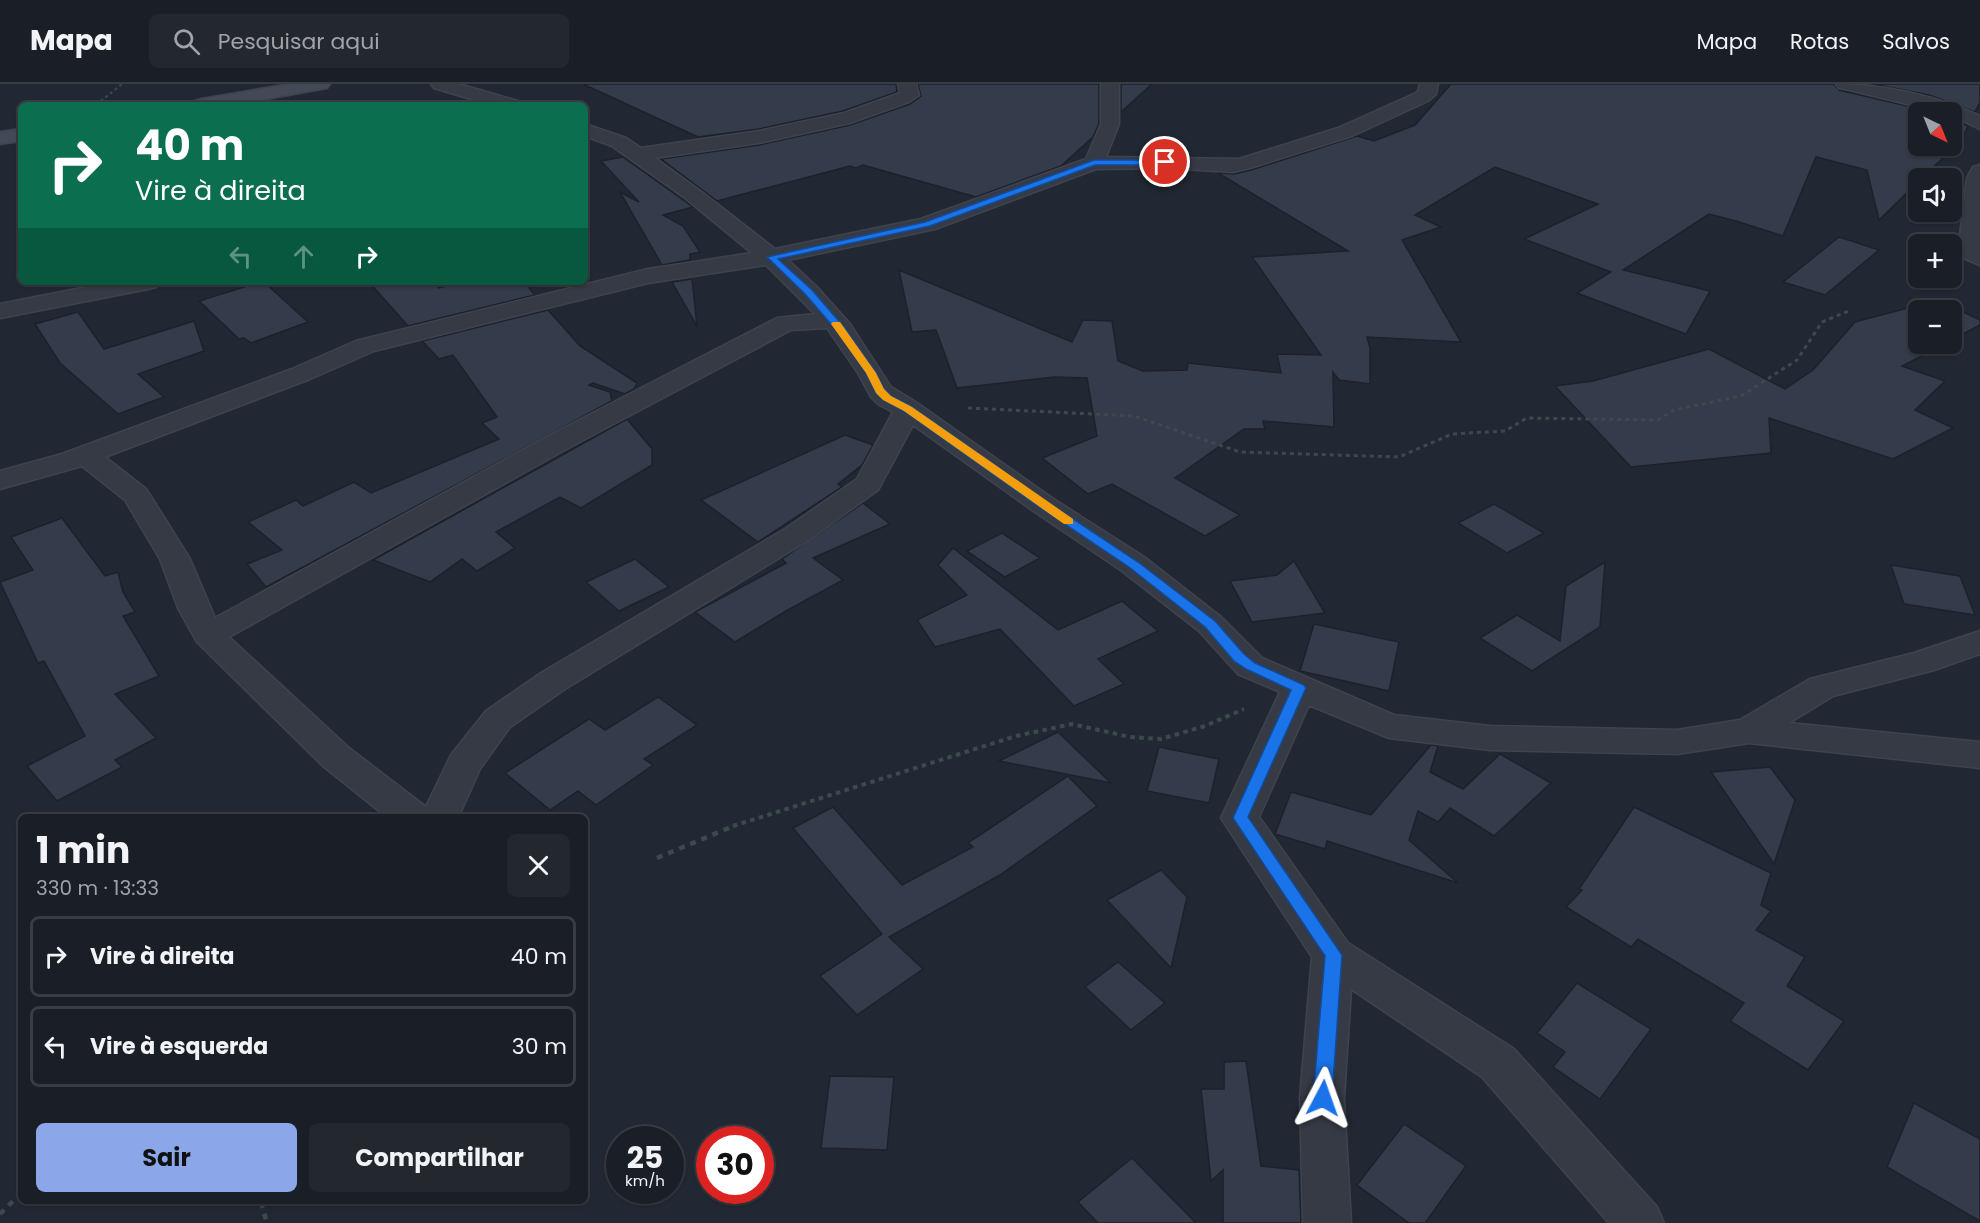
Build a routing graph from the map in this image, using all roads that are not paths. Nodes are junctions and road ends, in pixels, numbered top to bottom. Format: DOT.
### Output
graph roads {
  1 [pos="321,84"];
  2 [pos="440,84"];
  3 [pos="908,84"];
  4 [pos="1110,84"];
  5 [pos="1429,84"];
  6 [pos="1845,84"];
  7 [pos="219,102"];
  8 [pos="501,102"];
  9 [pos="1980,123"];
  10 [pos="588,131"];
  11 [pos="18,135"];
  12 [pos="0,138"];
  13 [pos="619,142"];
  14 [pos="588,151"];
  15 [pos="637,155"];
  16 [pos="1094,163"];
  17 [pos="1980,171"];
  18 [pos="771,257"];
  19 [pos="1980,258"];
  20 [pos="133,285"];
  21 [pos="0,311"];
  22 [pos="833,320"];
  23 [pos="908,409"];
  24 [pos="84,454"];
  25 [pos="0,480"];
  26 [pos="208,635"];
  27 [pos="1980,642"];
  28 [pos="1296,687"];
  29 [pos="1749,731"];
  30 [pos="1980,755"];
  31 [pos="409,814"];
  32 [pos="441,814"];
  33 [pos="1333,955"];
  34 [pos="1327,1223"];
  35 [pos="1640,1223"];
  1 -- 7 [label="street"];
  2 -- 8 [label="street"];
  3 -- 15 [label="street"];
  4 -- 16 [label="street"];
  5 -- 16 [label="street"];
  6 -- 9 [label="street"];
  10 -- 13 [label="street"];
  11 -- 12 [label="street"];
  13 -- 14 [label="street"];
  13 -- 15 [label="street"];
  15 -- 18 [label="street"];
  16 -- 18 [label="street"];
  17 -- 19 [label="street"];
  18 -- 22 [label="street"];
  18 -- 24 [label="street"];
  20 -- 21 [label="street"];
  22 -- 23 [label="street"];
  22 -- 26 [label="street"];
  23 -- 28 [label="street"];
  23 -- 32 [label="street"];
  24 -- 25 [label="street"];
  24 -- 26 [label="street"];
  26 -- 31 [label="street"];
  27 -- 29 [label="street"];
  28 -- 29 [label="street"];
  28 -- 33 [label="street"];
  29 -- 30 [label="street"];
  33 -- 34 [label="street"];
  33 -- 35 [label="street"];
}
